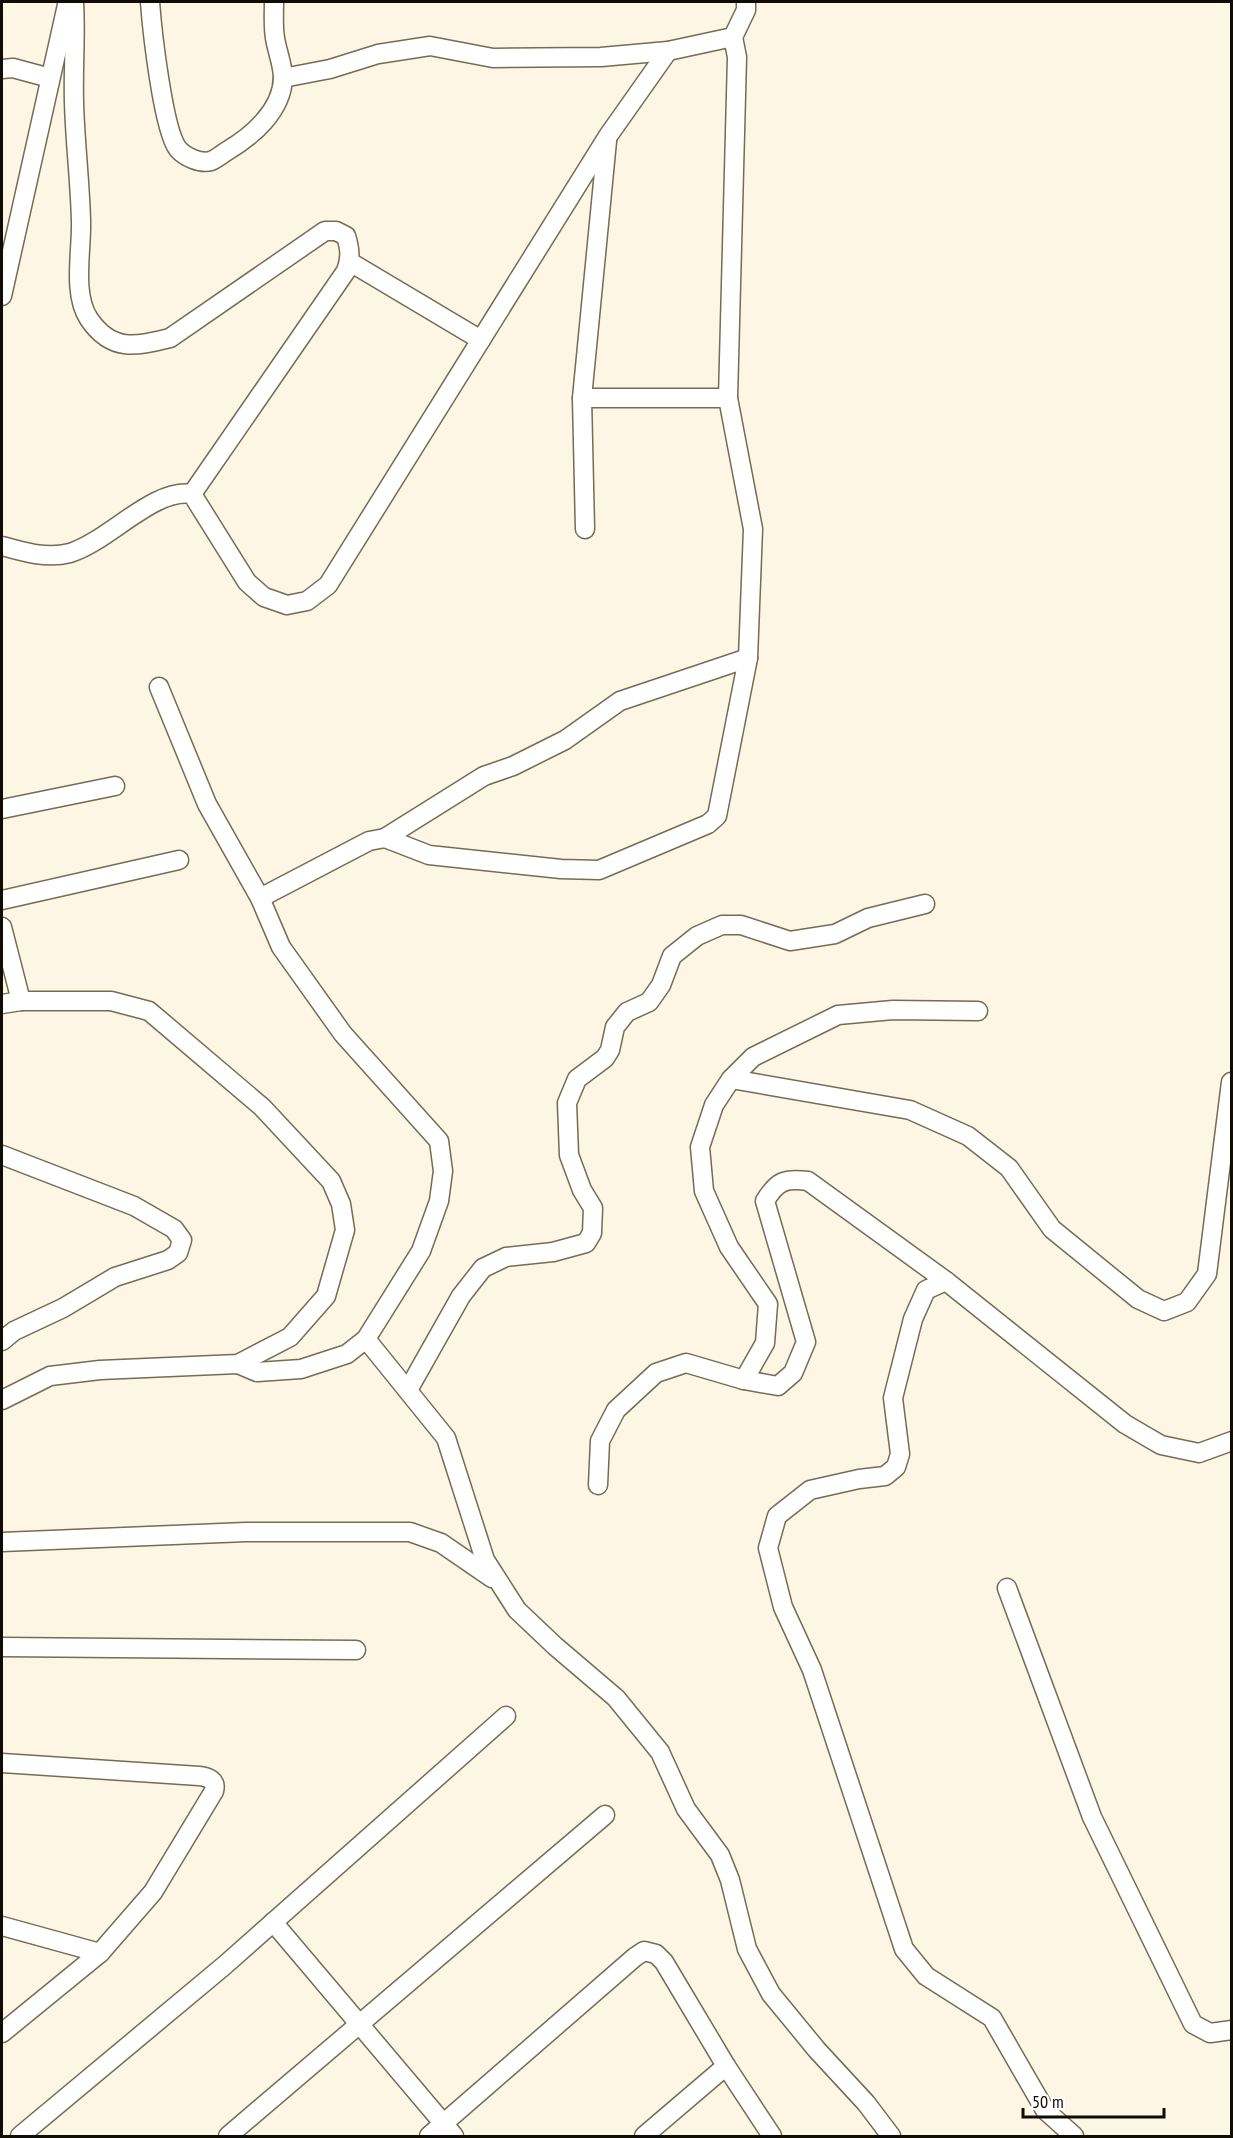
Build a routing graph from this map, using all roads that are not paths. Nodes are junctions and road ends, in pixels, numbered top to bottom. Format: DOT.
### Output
graph roads {
  1 [pos="68,2"];
  2 [pos="74,2"];
  3 [pos="150,2"];
  4 [pos="274,2"];
  5 [pos="746,2"];
  6 [pos="733,37"];
  7 [pos="668,51"];
  8 [pos="2,69"];
  9 [pos="50,78"];
  10 [pos="283,78"];
  11 [pos="608,136"];
  12 [pos="350,262"];
  13 [pos="2,296"];
  14 [pos="480,340"];
  15 [pos="582,398"];
  16 [pos="728,398"];
  17 [pos="192,494"];
  18 [pos="585,529"];
  19 [pos="2,546"];
  20 [pos="748,658"];
  21 [pos="159,687"];
  22 [pos="115,786"];
  23 [pos="2,809"];
  24 [pos="385,838"];
  25 [pos="179,860"];
  26 [pos="260,898"];
  27 [pos="2,900"];
  28 [pos="925,904"];
  29 [pos="2,927"];
  30 [pos="21,1001"];
  31 [pos="2,1004"];
  32 [pos="978,1011"];
  33 [pos="731,1079"];
  34 [pos="1231,1082"];
  35 [pos="2,1155"];
  36 [pos="946,1281"];
  37 [pos="366,1339"];
  38 [pos="2,1341"];
  39 [pos="238,1364"];
  40 [pos="744,1380"];
  41 [pos="408,1390"];
  42 [pos="2,1400"];
  43 [pos="1232,1442"];
  44 [pos="598,1485"];
  45 [pos="2,1542"];
  46 [pos="500,1584"];
  47 [pos="1007,1588"];
  48 [pos="2,1647"];
  49 [pos="356,1650"];
  50 [pos="506,1716"];
  51 [pos="2,1763"];
  52 [pos="605,1815"];
  53 [pos="273,1922"];
  54 [pos="2,1926"];
  55 [pos="100,1953"];
  56 [pos="360,2025"];
  57 [pos="1232,2030"];
  58 [pos="2,2033"];
  59 [pos="726,2066"];
  60 [pos="449,2130"];
  61 [pos="20,2136"];
  62 [pos="228,2136"];
  63 [pos="429,2136"];
  64 [pos="644,2136"];
  65 [pos="772,2136"];
  66 [pos="891,2136"];
  67 [pos="1074,2136"];
  1 -- 9 [label="street"];
  2 -- 12 [label="street"];
  3 -- 10 [label="street"];
  4 -- 10 [label="street"];
  5 -- 6 [label="street"];
  6 -- 7 [label="street"];
  6 -- 16 [label="street"];
  7 -- 10 [label="street"];
  7 -- 11 [label="street"];
  8 -- 9 [label="street"];
  9 -- 13 [label="street"];
  11 -- 14 [label="street"];
  11 -- 15 [label="street"];
  12 -- 14 [label="street"];
  12 -- 17 [label="street"];
  14 -- 17 [label="street"];
  15 -- 16 [label="street"];
  15 -- 18 [label="street"];
  16 -- 20 [label="street"];
  17 -- 19 [label="street"];
  20 -- 24 [label="street"];
  20 -- 24 [label="street"];
  21 -- 26 [label="street"];
  22 -- 23 [label="street"];
  24 -- 26 [label="street"];
  25 -- 27 [label="street"];
  26 -- 37 [label="street"];
  28 -- 41 [label="street"];
  29 -- 30 [label="street"];
  30 -- 31 [label="street"];
  30 -- 39 [label="street"];
  32 -- 33 [label="street"];
  33 -- 34 [label="street"];
  33 -- 40 [label="street"];
  35 -- 38 [label="street"];
  36 -- 40 [label="street"];
  36 -- 43 [label="street"];
  36 -- 67 [label="street"];
  37 -- 39 [label="street"];
  37 -- 41 [label="street"];
  39 -- 42 [label="street"];
  40 -- 44 [label="street"];
  41 -- 46 [label="street"];
  45 -- 46 [label="street"];
  46 -- 66 [label="street"];
  47 -- 57 [label="street"];
  48 -- 49 [label="street"];
  50 -- 53 [label="street"];
  51 -- 55 [label="street"];
  52 -- 56 [label="street"];
  53 -- 56 [label="street"];
  53 -- 61 [label="street"];
  54 -- 55 [label="street"];
  55 -- 58 [label="street"];
  56 -- 60 [label="street"];
  56 -- 62 [label="street"];
  59 -- 60 [label="street"];
  59 -- 64 [label="street"];
  59 -- 65 [label="street"];
  60 -- 63 [label="street"];
}
